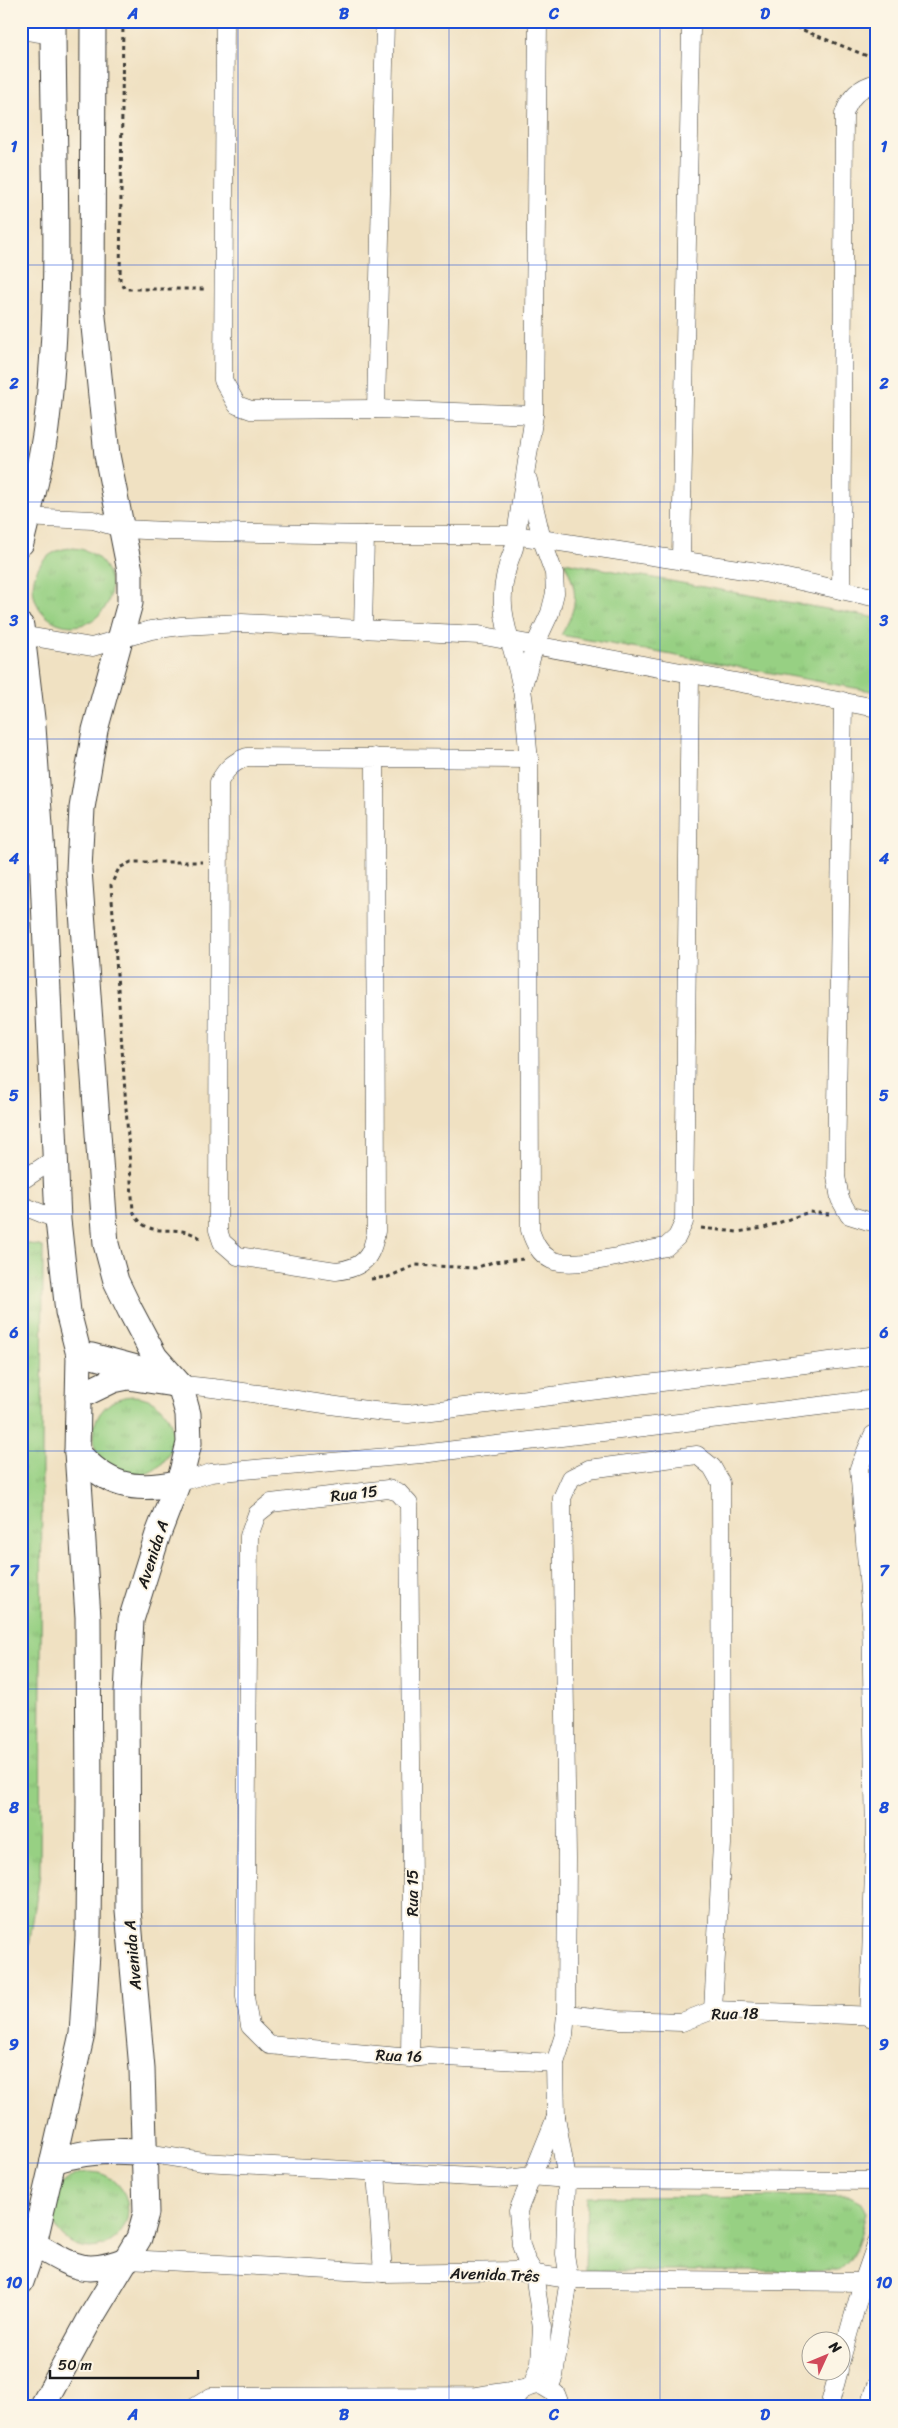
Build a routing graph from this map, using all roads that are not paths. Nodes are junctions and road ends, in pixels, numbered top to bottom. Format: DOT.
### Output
graph roads {
  1 [pos="93,21"];
  2 [pos="225,21"];
  3 [pos="385,21"];
  4 [pos="538,21"];
  5 [pos="689,21"];
  6 [pos="53,28"];
  7 [pos="21,30"];
  8 [pos="877,83"];
  9 [pos="376,409"];
  10 [pos="534,415"];
  11 [pos="526,475"];
  12 [pos="24,517"];
  13 [pos="123,529"];
  14 [pos="365,535"];
  15 [pos="514,535"];
  16 [pos="542,540"];
  17 [pos="21,543"];
  18 [pos="681,559"];
  19 [pos="840,590"];
  20 [pos="877,598"];
  21 [pos="363,630"];
  22 [pos="22,632"];
  23 [pos="120,640"];
  24 [pos="508,640"];
  25 [pos="535,645"];
  26 [pos="690,674"];
  27 [pos="522,689"];
  28 [pos="844,701"];
  29 [pos="877,708"];
  30 [pos="376,757"];
  31 [pos="529,759"];
  32 [pos="56,1158"];
  33 [pos="21,1180"];
  34 [pos="21,1205"];
  35 [pos="58,1220"];
  36 [pos="877,1220"];
  37 [pos="79,1355"];
  38 [pos="877,1355"];
  39 [pos="180,1385"];
  40 [pos="78,1397"];
  41 [pos="877,1400"];
  42 [pos="877,1433"];
  43 [pos="77,1452"];
  44 [pos="177,1483"];
  45 [pos="713,2010"];
  46 [pos="566,2014"];
  47 [pos="873,2016"];
  48 [pos="250,2026"];
  49 [pos="410,2058"];
  50 [pos="556,2063"];
  51 [pos="556,2117"];
  52 [pos="146,2153"];
  53 [pos="53,2161"];
  54 [pos="376,2172"];
  55 [pos="531,2176"];
  56 [pos="567,2179"];
  57 [pos="877,2181"];
  58 [pos="877,2242"];
  59 [pos="34,2244"];
  60 [pos="128,2259"];
  61 [pos="383,2272"];
  62 [pos="534,2273"];
  63 [pos="569,2279"];
  64 [pos="21,2282"];
  65 [pos="863,2282"];
  66 [pos="849,2330"];
  67 [pos="835,2380"];
  68 [pos="877,2385"];
  69 [pos="527,2394"];
  70 [pos="357,2402"];
  71 [pos="42,2407"];
  72 [pos="195,2407"];
  73 [pos="561,2407"];
  74 [pos="828,2407"];
  75 [pos="869,2407"];
  1 -- 13 [label="main road"];
  2 -- 9 [label="street"];
  3 -- 9 [label="street"];
  4 -- 10 [label="street"];
  5 -- 18 [label="street"];
  6 -- 7 [label="street"];
  6 -- 12 [label="main road"];
  8 -- 19 [label="street"];
  9 -- 10 [label="street"];
  10 -- 11 [label="street"];
  11 -- 15 [label="street"];
  11 -- 16 [label="street"];
  12 -- 13 [label="street"];
  12 -- 17 [label="main road"];
  13 -- 14 [label="street"];
  13 -- 23 [label="main road"];
  14 -- 15 [label="street"];
  14 -- 21 [label="street"];
  15 -- 16 [label="street"];
  15 -- 24 [label="street"];
  16 -- 18 [label="street"];
  16 -- 25 [label="street"];
  18 -- 19 [label="street"];
  19 -- 20 [label="street"];
  21 -- 23 [label="street"];
  21 -- 24 [label="street"];
  22 -- 23 [label="street"];
  22 -- 32 [label="main road"];
  23 -- 39 [label="main road"];
  24 -- 25 [label="street"];
  24 -- 27 [label="street"];
  25 -- 26 [label="street"];
  25 -- 27 [label="street"];
  26 -- 28 [label="street"];
  26 -- 31 [label="street"];
  27 -- 31 [label="street"];
  28 -- 29 [label="street"];
  28 -- 36 [label="street"];
  30 -- 30 [label="street"];
  30 -- 31 [label="street"];
  32 -- 33 [label="street"];
  32 -- 35 [label="main road"];
  34 -- 35 [label="street"];
  35 -- 37 [label="main road"];
  37 -- 39 [label="main road"];
  37 -- 40 [label="main road"];
  38 -- 39 [label="street"];
  39 -- 40 [label="main road"];
  39 -- 44 [label="main road"];
  40 -- 43 [label="main road"];
  41 -- 44 [label="street"];
  42 -- 47 [label="street"];
  43 -- 44 [label="main road"];
  43 -- 53 [label="main road"];
  44 -- 52 [label="main road, Avenida A"];
  45 -- 46 [label="street, Rua 18"];
  45 -- 46 [label="street"];
  45 -- 47 [label="street, Rua 18"];
  46 -- 50 [label="street"];
  48 -- 49 [label="street, Rua 16"];
  48 -- 49 [label="street, Rua 15"];
  49 -- 50 [label="street, Rua 16"];
  50 -- 51 [label="street"];
  51 -- 55 [label="street"];
  51 -- 56 [label="street"];
  52 -- 53 [label="main road"];
  52 -- 54 [label="street"];
  52 -- 60 [label="main road, Avenida A"];
  53 -- 59 [label="main road"];
  54 -- 55 [label="street"];
  54 -- 61 [label="street"];
  55 -- 56 [label="street"];
  55 -- 62 [label="street"];
  56 -- 57 [label="street"];
  56 -- 63 [label="street"];
  58 -- 65 [label="street"];
  59 -- 60 [label="main road"];
  59 -- 64 [label="main road"];
  60 -- 61 [label="street, Avenida Três"];
  60 -- 71 [label="main road, Avenida A"];
  61 -- 62 [label="street, Avenida Três"];
  62 -- 63 [label="street, Avenida Três"];
  62 -- 69 [label="street"];
  63 -- 65 [label="street, Avenida Três"];
  63 -- 69 [label="street"];
  65 -- 66 [label="street"];
  67 -- 74 [label="street"];
  68 -- 75 [label="street"];
  69 -- 70 [label="street"];
  69 -- 73 [label="street"];
  70 -- 72 [label="street"];
}
